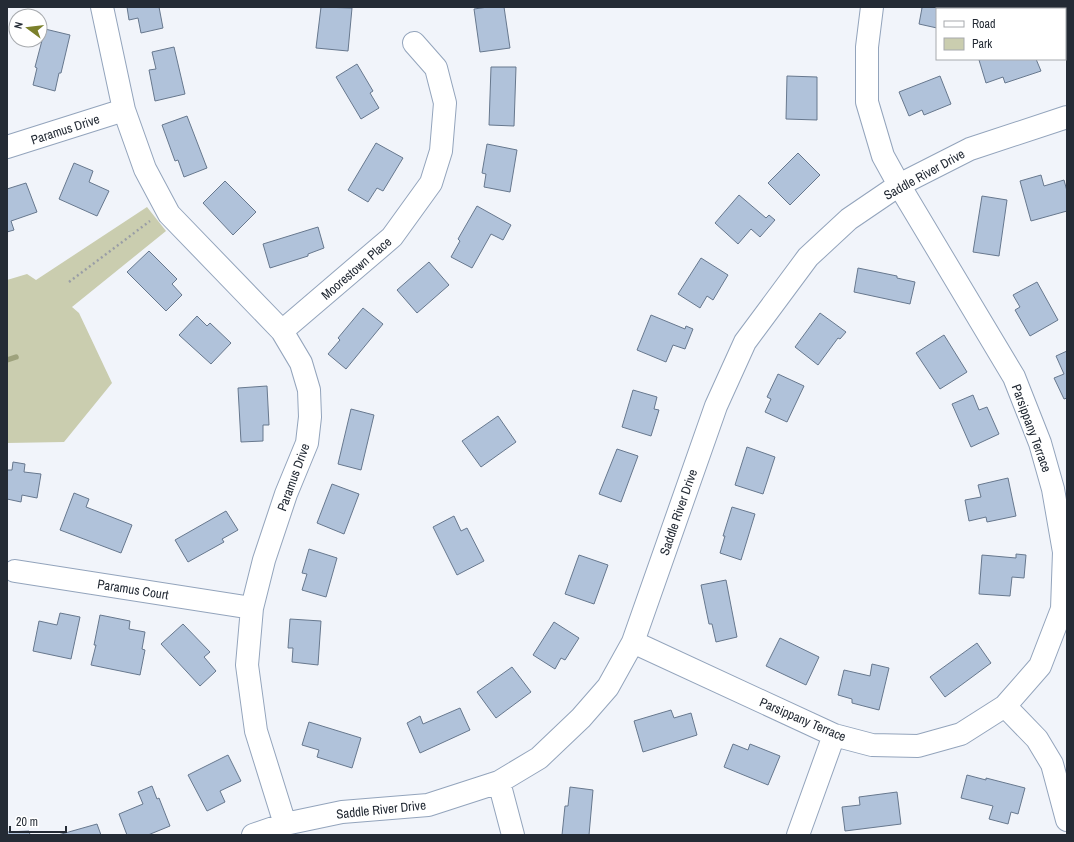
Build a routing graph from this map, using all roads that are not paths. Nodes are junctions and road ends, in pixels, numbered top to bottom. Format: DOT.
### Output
graph roads {
  1 [pos="102,7"];
  2 [pos="872,7"];
  3 [pos="414,43"];
  4 [pos="124,110"];
  5 [pos="1067,117"];
  6 [pos="7,147"];
  7 [pos="899,185"];
  8 [pos="282,331"];
  9 [pos="15,571"];
  10 [pos="252,608"];
  11 [pos="633,642"];
  12 [pos="1005,706"];
  13 [pos="834,735"];
  14 [pos="499,782"];
  15 [pos="1067,820"];
  16 [pos="285,824"];
  17 [pos="253,835"];
  18 [pos="513,835"];
  19 [pos="798,835"];
  1 -- 4 [label="street, Paramus Drive"];
  2 -- 7 [label="street, Parsippany Terrace"];
  3 -- 8 [label="street, Moorestown Place"];
  4 -- 6 [label="street, Paramus Drive"];
  4 -- 8 [label="street, Paramus Drive"];
  5 -- 7 [label="street, Saddle River Drive"];
  7 -- 11 [label="street, Saddle River Drive"];
  7 -- 12 [label="street, Parsippany Terrace"];
  8 -- 10 [label="street, Paramus Drive"];
  9 -- 10 [label="street, Paramus Court"];
  10 -- 16 [label="street, Paramus Drive"];
  11 -- 13 [label="street, Parsippany Terrace"];
  11 -- 14 [label="street, Saddle River Drive"];
  12 -- 13 [label="street, Parsippany Terrace"];
  12 -- 15 [label="street"];
  13 -- 19 [label="street"];
  14 -- 16 [label="street, Saddle River Drive"];
  14 -- 18 [label="street"];
  16 -- 17 [label="street, Saddle River Drive"];
}
